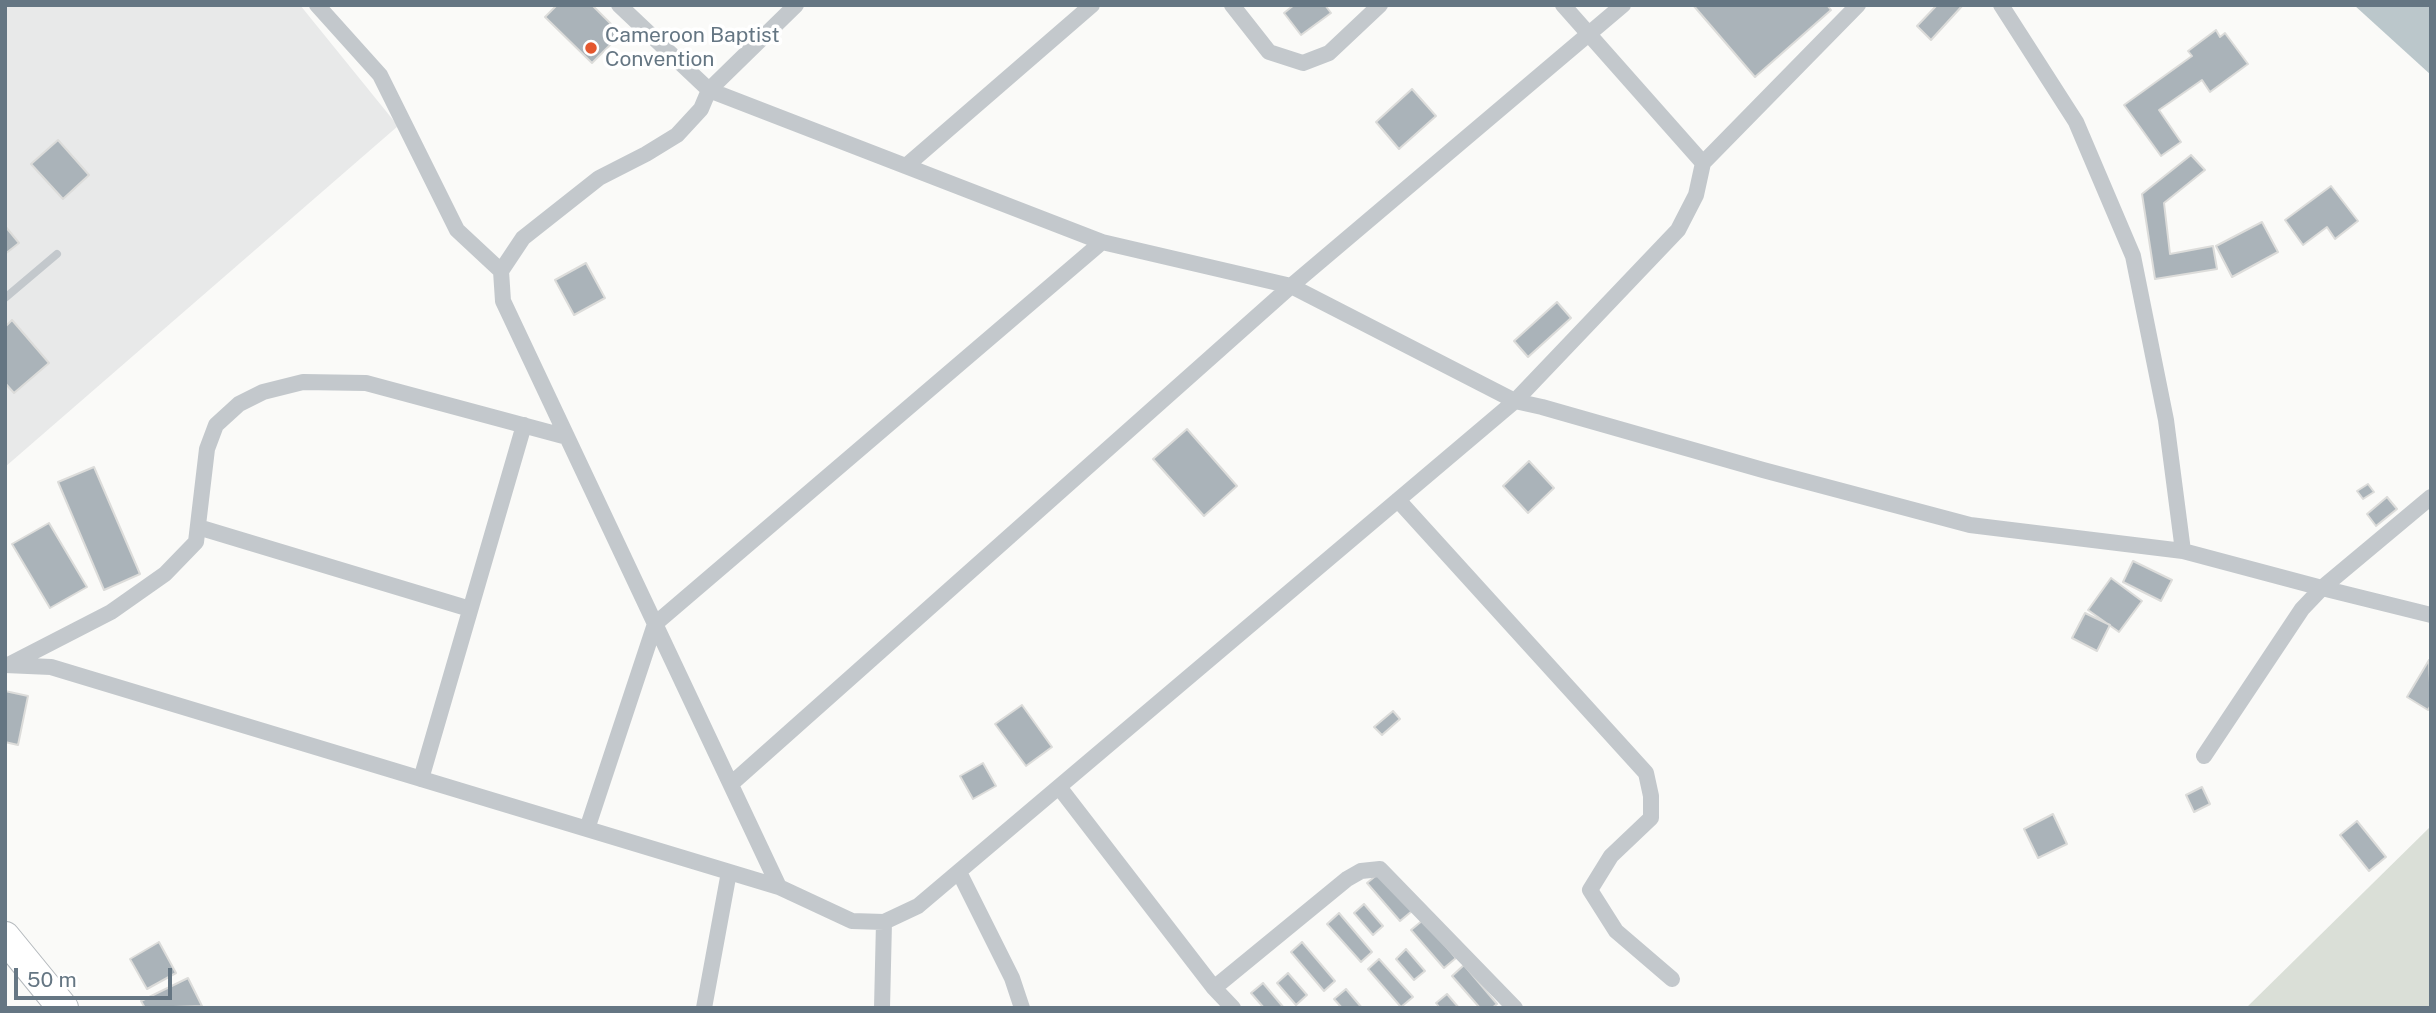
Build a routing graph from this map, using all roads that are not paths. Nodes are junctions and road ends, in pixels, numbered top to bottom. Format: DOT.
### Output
graph roads {
  1 [pos="317,5"];
  2 [pos="619,5"];
  3 [pos="796,5"];
  4 [pos="1092,5"];
  5 [pos="1232,5"];
  6 [pos="1380,5"];
  7 [pos="1563,5"];
  8 [pos="1623,5"];
  9 [pos="1858,5"];
  10 [pos="2001,5"];
  11 [pos="1589,34"];
  12 [pos="709,90"];
  13 [pos="1703,163"];
  14 [pos="906,166"];
  15 [pos="1102,242"];
  16 [pos="57,254"];
  17 [pos="501,271"];
  18 [pos="1291,286"];
  19 [pos="5,298"];
  20 [pos="1515,401"];
  21 [pos="524,425"];
  22 [pos="567,437"];
  23 [pos="2431,496"];
  24 [pos="1398,500"];
  25 [pos="198,527"];
  26 [pos="2183,551"];
  27 [pos="2322,588"];
  28 [pos="470,609"];
  29 [pos="2431,615"];
  30 [pos="655,624"];
  31 [pos="8,664"];
  32 [pos="2204,756"];
  33 [pos="421,779"];
  34 [pos="731,784"];
  35 [pos="1059,787"];
  36 [pos="587,829"];
  37 [pos="729,872"];
  38 [pos="958,872"];
  39 [pos="779,887"];
  40 [pos="884,922"];
  41 [pos="5,937"];
  42 [pos="1672,979"];
  43 [pos="1214,988"];
  44 [pos="63,1008"];
  45 [pos="704,1008"];
  46 [pos="882,1008"];
  47 [pos="1022,1008"];
  48 [pos="1233,1008"];
  49 [pos="1515,1008"];
  1 -- 17 [label="street"];
  2 -- 12 [label="street"];
  3 -- 12 [label="street"];
  4 -- 14 [label="street"];
  5 -- 6 [label="street"];
  7 -- 11 [label="street"];
  8 -- 11 [label="street"];
  9 -- 13 [label="street"];
  10 -- 26 [label="street"];
  11 -- 13 [label="street"];
  11 -- 18 [label="street"];
  12 -- 14 [label="street"];
  12 -- 17 [label="street"];
  13 -- 20 [label="street"];
  14 -- 15 [label="street"];
  15 -- 18 [label="street"];
  15 -- 30 [label="street"];
  16 -- 19 [label="lane"];
  17 -- 22 [label="street"];
  18 -- 20 [label="street"];
  18 -- 34 [label="street"];
  20 -- 24 [label="street"];
  20 -- 26 [label="street"];
  21 -- 22 [label="street"];
  21 -- 25 [label="street"];
  21 -- 28 [label="street"];
  22 -- 30 [label="street"];
  23 -- 27 [label="street"];
  24 -- 35 [label="street"];
  24 -- 42 [label="street"];
  25 -- 28 [label="street"];
  25 -- 31 [label="street"];
  26 -- 27 [label="street"];
  27 -- 29 [label="street"];
  27 -- 32 [label="street"];
  28 -- 33 [label="street"];
  30 -- 34 [label="street"];
  30 -- 36 [label="street"];
  31 -- 33 [label="street"];
  33 -- 36 [label="street"];
  34 -- 39 [label="street"];
  35 -- 38 [label="street"];
  35 -- 43 [label="street"];
  36 -- 37 [label="street"];
  37 -- 39 [label="street"];
  37 -- 45 [label="street"];
  38 -- 40 [label="street"];
  38 -- 47 [label="street"];
  39 -- 40 [label="street"];
  40 -- 46 [label="street"];
  41 -- 44 [label="highway"];
  43 -- 48 [label="street"];
  43 -- 49 [label="street"];
}
